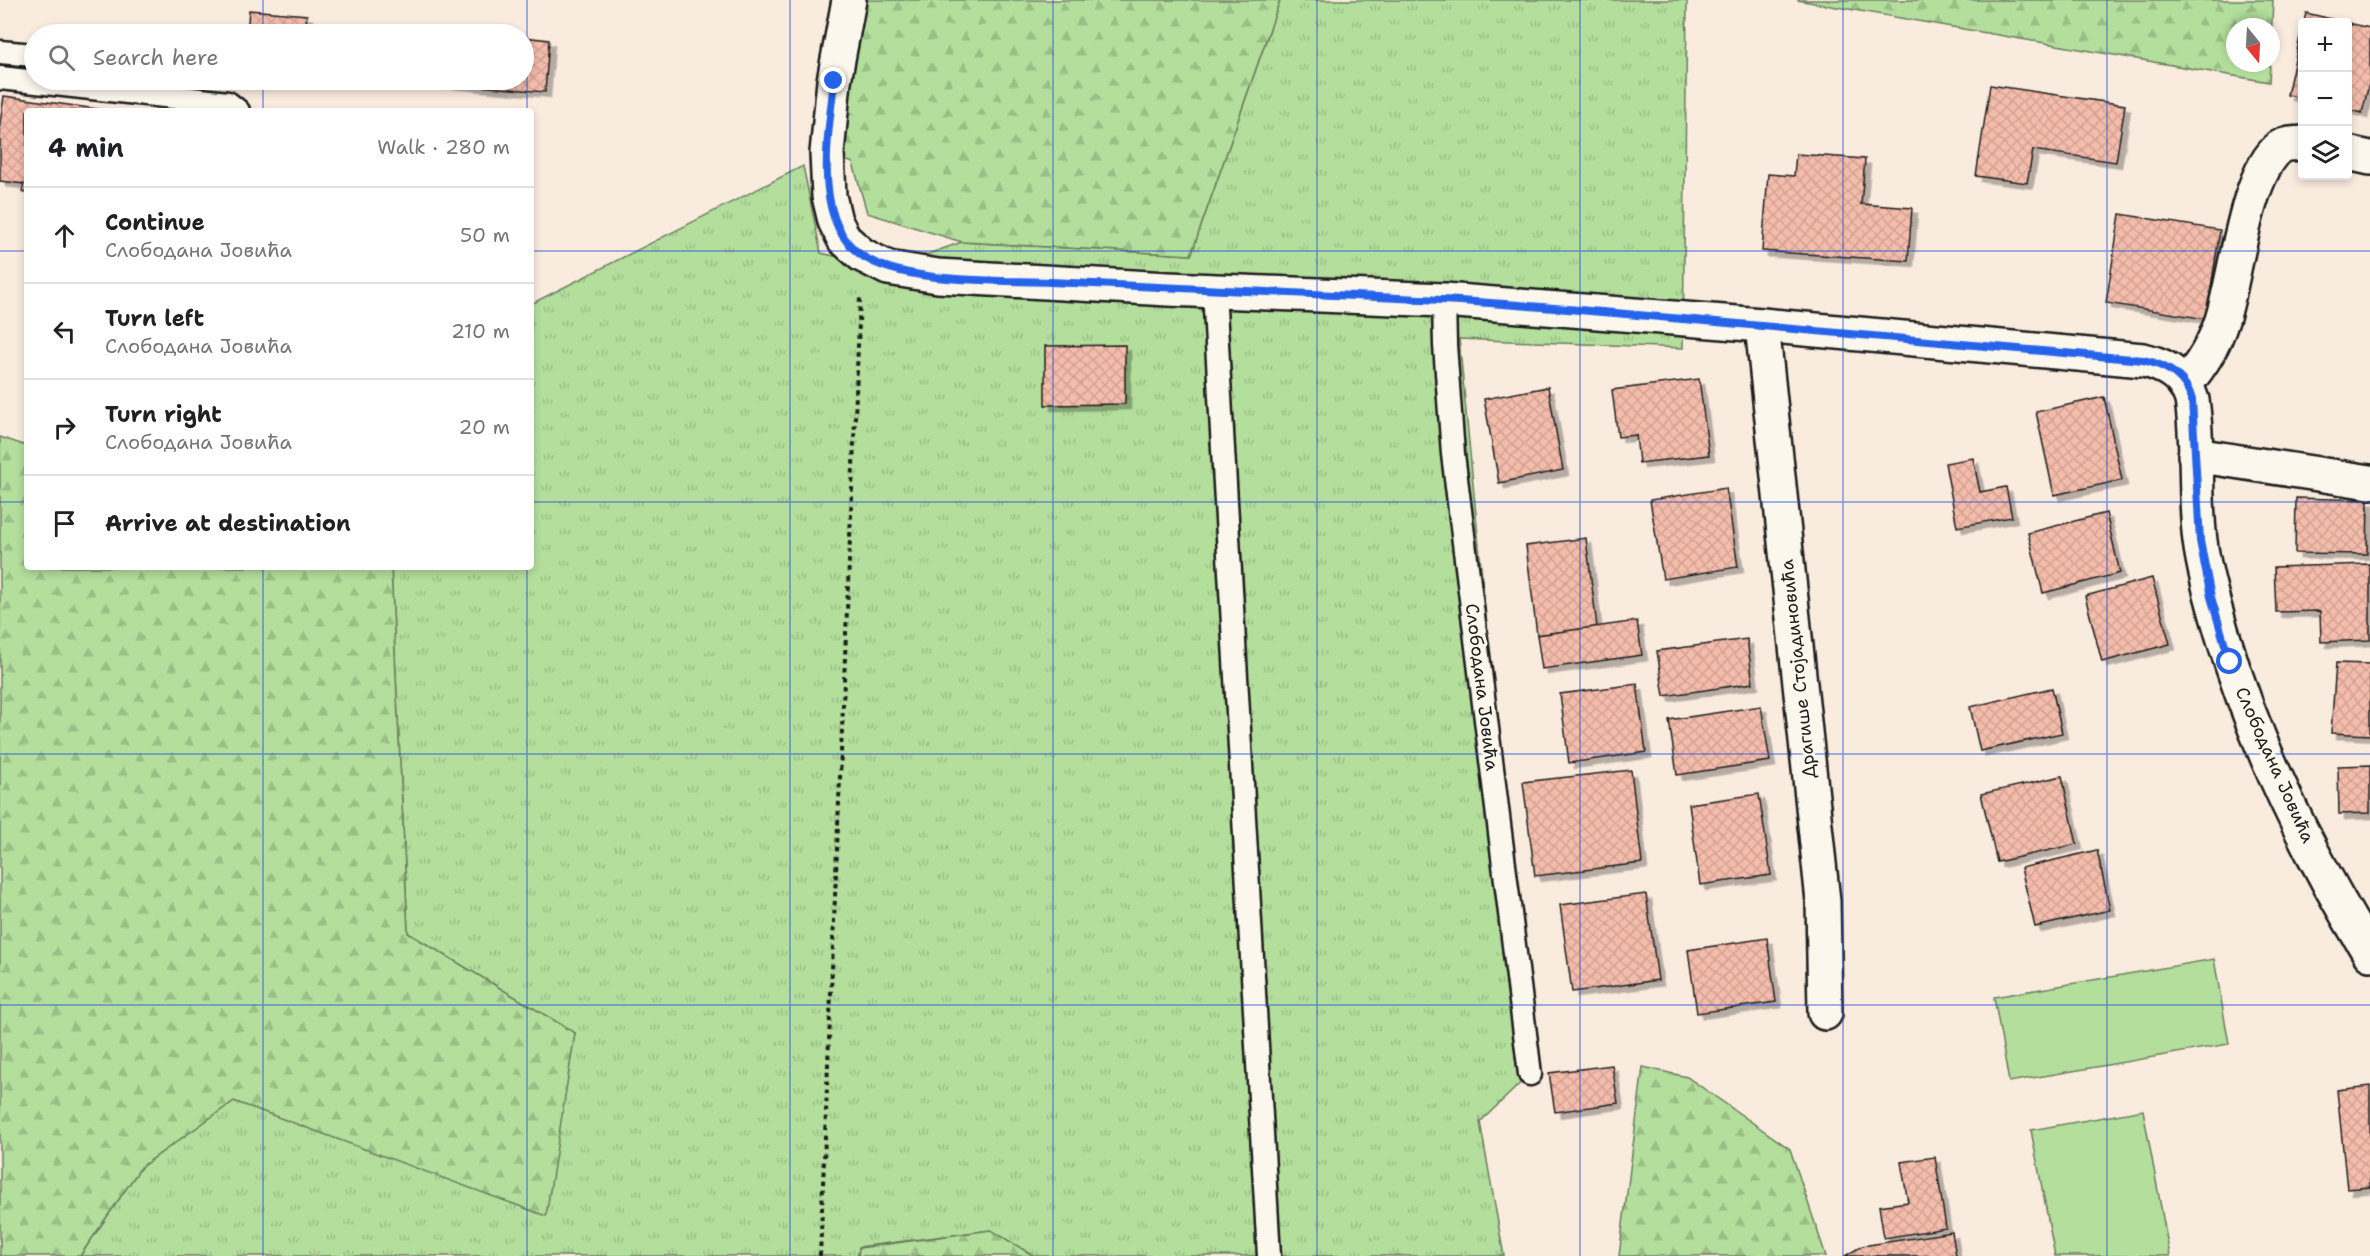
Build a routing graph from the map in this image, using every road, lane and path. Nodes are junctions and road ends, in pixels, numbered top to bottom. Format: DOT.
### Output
graph roads {
  1 [pos="849,0"];
  2 [pos="0,52"];
  3 [pos="24,55"];
  4 [pos="0,78"];
  5 [pos="24,81"];
  6 [pos="109,90"];
  7 [pos="234,108"];
  8 [pos="2298,143"];
  9 [pos="2352,154"];
  10 [pos="2370,158"];
  11 [pos="862,255"];
  12 [pos="1214,291"];
  13 [pos="1444,300"];
  14 [pos="1761,325"];
  15 [pos="2185,384"];
  16 [pos="2195,454"];
  17 [pos="2370,482"];
  18 [pos="2365,937"];
  19 [pos="1825,1013"];
  20 [pos="1530,1074"];
  21 [pos="820,1256"];
  22 [pos="1269,1256"];
  1 -- 11 [label="street"];
  2 -- 3 [label="lane"];
  4 -- 5 [label="lane"];
  6 -- 7 [label="lane"];
  8 -- 15 [label="street"];
  9 -- 10 [label="street"];
  11 -- 12 [label="street"];
  11 -- 21 [label="path"];
  12 -- 13 [label="street"];
  12 -- 22 [label="lane"];
  13 -- 14 [label="street"];
  13 -- 20 [label="lane, Слободана Јовића"];
  14 -- 15 [label="street"];
  14 -- 19 [label="street, Драгише Стојадиновића"];
  15 -- 16 [label="street, Слободана Јовића"];
  16 -- 17 [label="street"];
  16 -- 18 [label="street, Слободана Јовића"];
}
